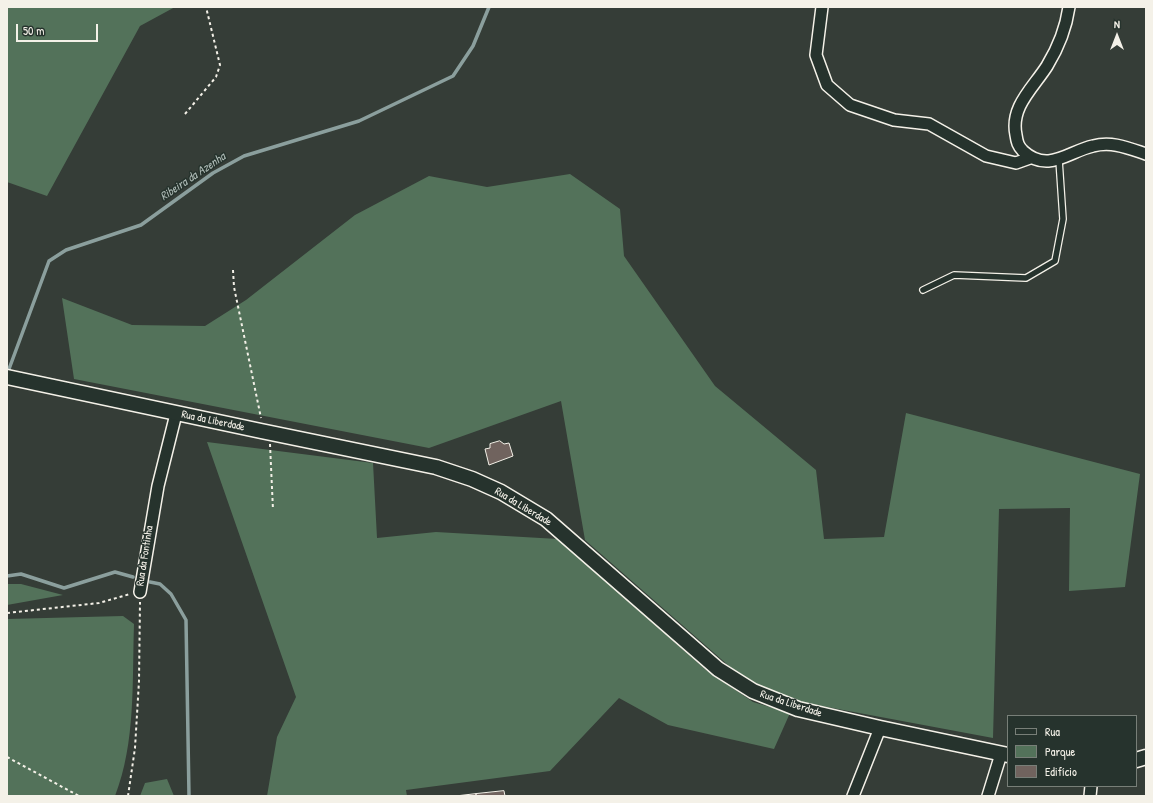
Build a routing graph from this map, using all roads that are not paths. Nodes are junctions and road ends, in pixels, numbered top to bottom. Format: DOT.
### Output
graph roads {
  1 [pos="822,7"];
  2 [pos="1069,7"];
  3 [pos="1146,154"];
  4 [pos="1030,158"];
  5 [pos="1059,160"];
  6 [pos="923,290"];
  7 [pos="7,377"];
  8 [pos="176,414"];
  9 [pos="140,592"];
  10 [pos="880,728"];
  11 [pos="1005,754"];
  12 [pos="853,796"];
  13 [pos="988,796"];
  1 -- 4 [label="street"];
  2 -- 4 [label="street"];
  3 -- 5 [label="street"];
  4 -- 5 [label="street"];
  5 -- 6 [label="lane"];
  7 -- 8 [label="street, Rua da Liberdade"];
  8 -- 9 [label="street, Rua da Fontinha"];
  8 -- 10 [label="street, Rua da Liberdade"];
  10 -- 11 [label="street, Rua da Liberdade"];
  10 -- 12 [label="street"];
  11 -- 13 [label="street"];
}
